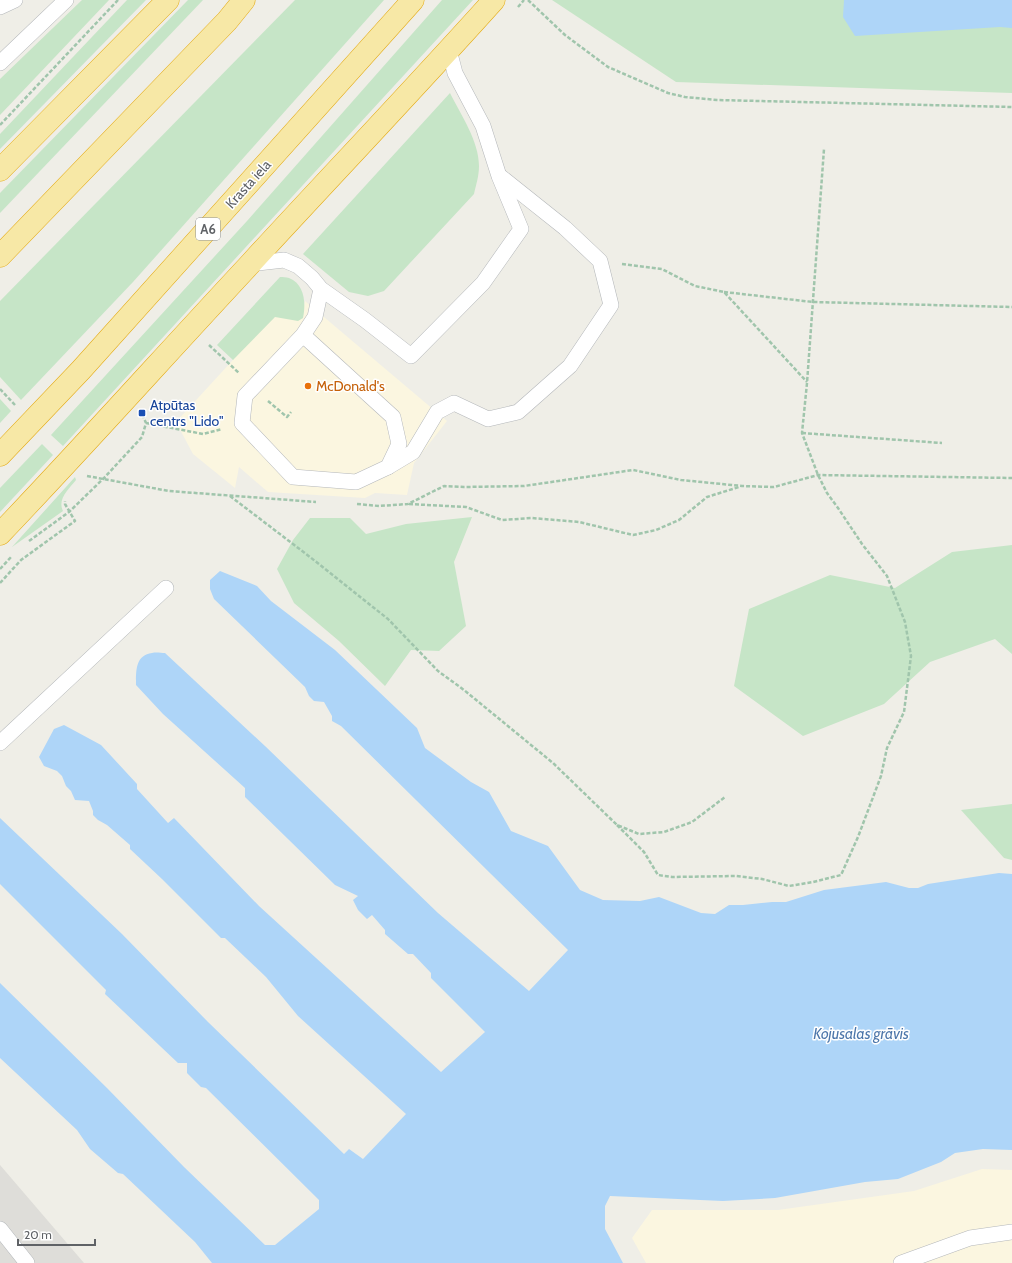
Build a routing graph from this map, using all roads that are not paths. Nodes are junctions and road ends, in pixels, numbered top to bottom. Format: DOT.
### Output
graph roads {
  1 [pos="15,0"];
  2 [pos="66,0"];
  3 [pos="168,0"];
  4 [pos="244,0"];
  5 [pos="252,0"];
  6 [pos="412,0"];
  7 [pos="494,0"];
  8 [pos="0,7"];
  9 [pos="227,21"];
  10 [pos="449,50"];
  11 [pos="0,62"];
  12 [pos="0,170"];
  13 [pos="499,176"];
  14 [pos="0,256"];
  15 [pos="250,264"];
  16 [pos="321,289"];
  17 [pos="303,335"];
  18 [pos="0,455"];
  19 [pos="388,467"];
  20 [pos="0,534"];
  21 [pos="166,588"];
  22 [pos="0,743"];
  23 [pos="0,1229"];
  24 [pos="1012,1232"];
  25 [pos="27,1263"];
  26 [pos="901,1263"];
  1 -- 8 [label="lane"];
  2 -- 11 [label="lane"];
  3 -- 12 [label="highway"];
  4 -- 9 [label="highway"];
  5 -- 9 [label="highway"];
  6 -- 18 [label="highway, Krasta iela / A6"];
  7 -- 10 [label="highway"];
  9 -- 14 [label="highway"];
  10 -- 13 [label="lane"];
  10 -- 15 [label="highway"];
  13 -- 16 [label="lane"];
  13 -- 19 [label="lane"];
  15 -- 16 [label="lane"];
  15 -- 20 [label="highway"];
  16 -- 17 [label="lane"];
  17 -- 19 [label="lane"];
  17 -- 19 [label="lane"];
  21 -- 22 [label="lane"];
  23 -- 25 [label="lane"];
  24 -- 26 [label="lane"];
}
